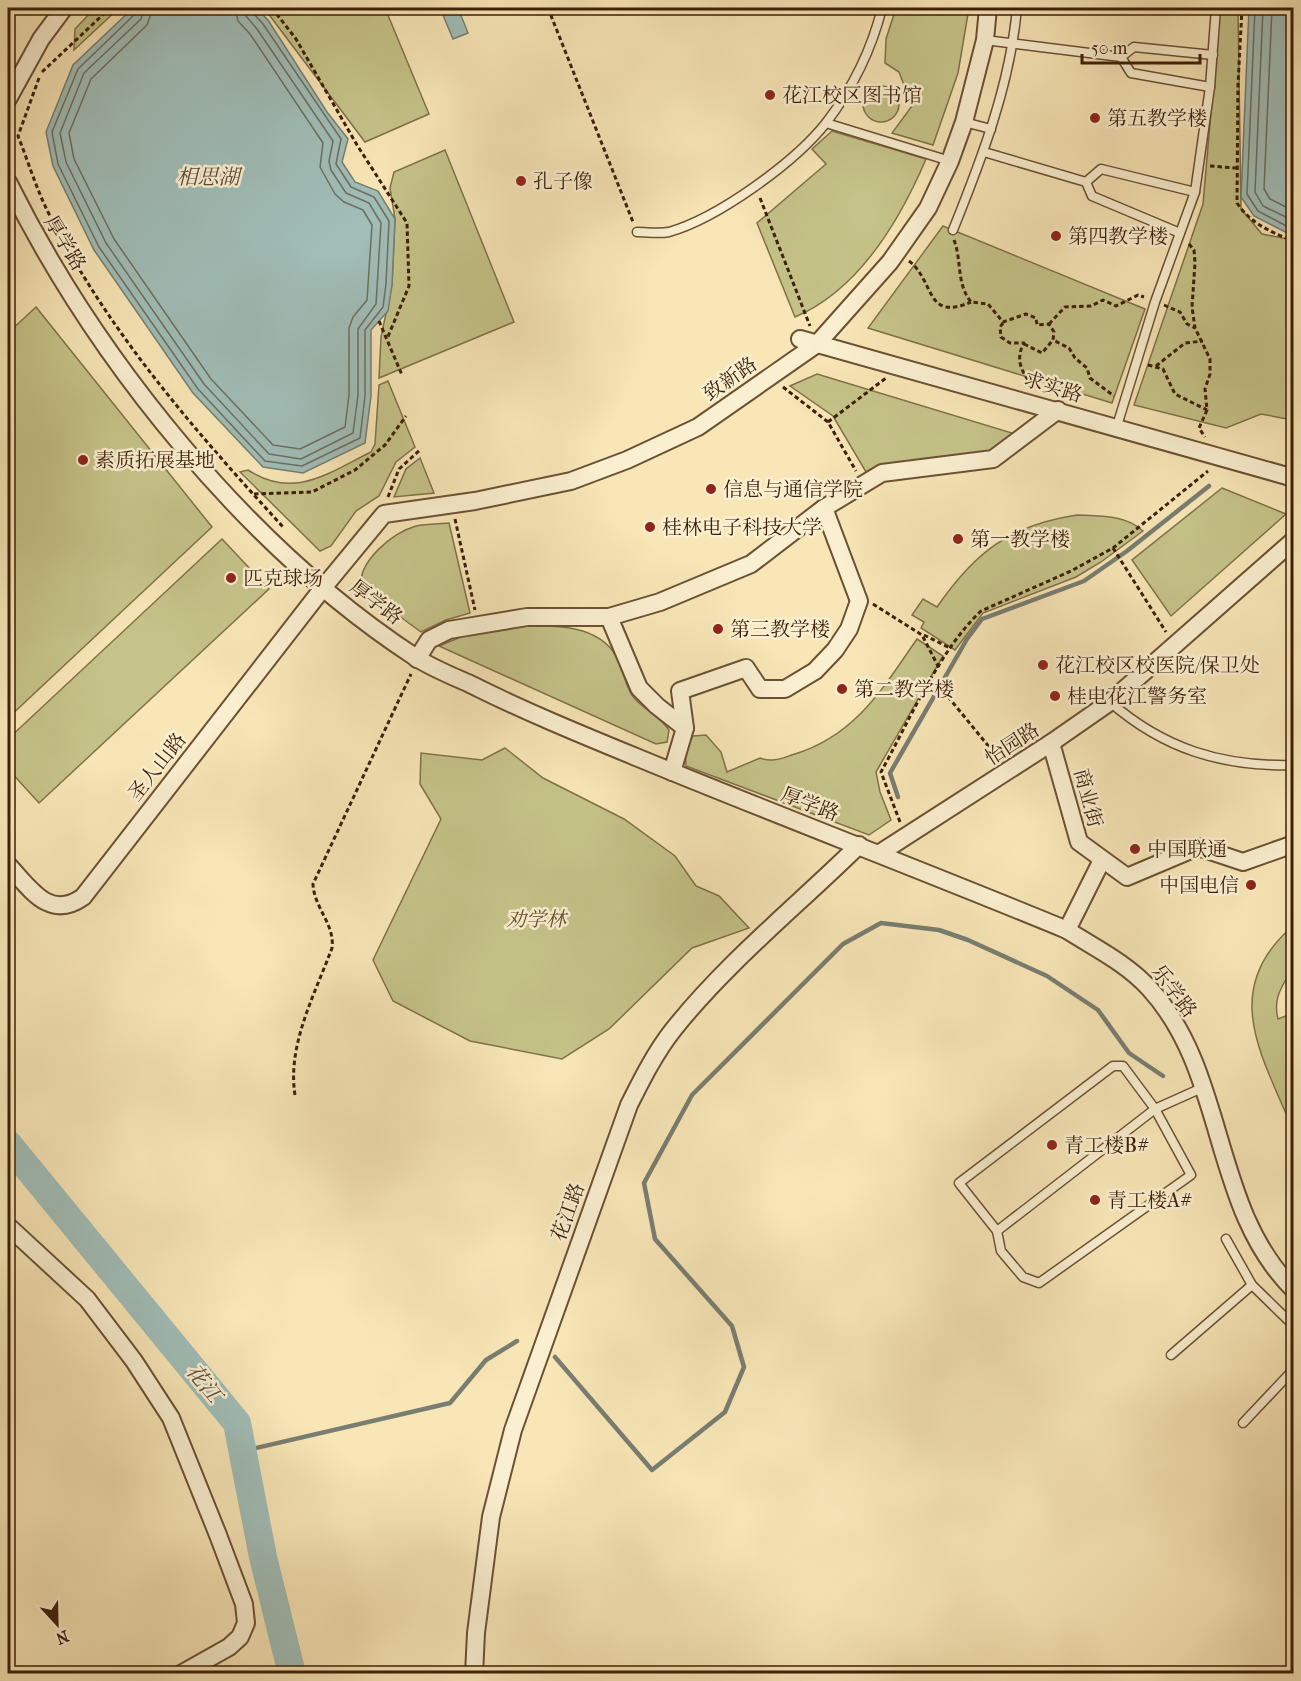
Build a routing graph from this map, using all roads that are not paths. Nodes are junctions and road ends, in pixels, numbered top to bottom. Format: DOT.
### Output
graph roads {
  1 [pos="64,8"];
  2 [pos="882,8"];
  3 [pos="988,8"];
  4 [pos="1017,8"];
  5 [pos="1216,8"];
  6 [pos="985,40"];
  7 [pos="1014,44"];
  8 [pos="1213,55"];
  9 [pos="1121,57"];
  10 [pos="1210,87"];
  11 [pos="8,99"];
  12 [pos="964,122"];
  13 [pos="826,123"];
  14 [pos="991,129"];
  15 [pos="984,152"];
  16 [pos="950,161"];
  17 [pos="8,182"];
  18 [pos="1086,182"];
  19 [pos="1195,192"];
  20 [pos="953,230"];
  21 [pos="637,232"];
  22 [pos="1180,233"];
  23 [pos="800,339"];
  24 [pos="817,344"];
  25 [pos="1058,410"];
  26 [pos="1116,429"];
  27 [pos="1293,478"];
  28 [pos="824,508"];
  29 [pos="1293,540"];
  30 [pos="323,588"];
  31 [pos="609,617"];
  32 [pos="417,659"];
  33 [pos="1110,702"];
  34 [pos="685,728"];
  35 [pos="1051,743"];
  36 [pos="1293,765"];
  37 [pos="672,772"];
  38 [pos="1293,844"];
  39 [pos="859,845"];
  40 [pos="880,853"];
  41 [pos="1102,860"];
  42 [pos="8,865"];
  43 [pos="1067,930"];
  44 [pos="1204,1087"];
  45 [pos="1155,1109"];
  46 [pos="8,1226"];
  47 [pos="997,1231"];
  48 [pos="1226,1239"];
  49 [pos="1252,1285"];
  50 [pos="1293,1290"];
  51 [pos="1293,1326"];
  52 [pos="1171,1355"];
  53 [pos="1293,1369"];
  54 [pos="1243,1423"];
  55 [pos="182,1674"];
  56 [pos="474,1674"];
  1 -- 11 [label="street"];
  2 -- 13 [label="lane"];
  3 -- 6 [label="street, 致新路"];
  4 -- 7 [label="lane"];
  5 -- 8 [label="lane"];
  6 -- 7 [label="lane"];
  6 -- 12 [label="street, 致新路"];
  7 -- 9 [label="lane"];
  7 -- 14 [label="lane"];
  8 -- 9 [label="lane"];
  8 -- 10 [label="lane"];
  9 -- 10 [label="lane"];
  10 -- 19 [label="lane"];
  12 -- 14 [label="lane"];
  12 -- 16 [label="street, 致新路"];
  13 -- 16 [label="lane"];
  13 -- 21 [label="lane"];
  14 -- 15 [label="lane"];
  15 -- 18 [label="lane"];
  15 -- 20 [label="lane"];
  16 -- 24 [label="street, 致新路"];
  17 -- 30 [label="street, 厚学路"];
  18 -- 19 [label="lane"];
  18 -- 22 [label="lane"];
  19 -- 22 [label="lane"];
  22 -- 26 [label="lane"];
  23 -- 24 [label="street, 求实路"];
  24 -- 25 [label="street, 求实路"];
  24 -- 30 [label="street, 致新路"];
  25 -- 26 [label="street, 求实路"];
  25 -- 28 [label="street"];
  26 -- 27 [label="street, 求实路"];
  28 -- 31 [label="street"];
  28 -- 34 [label="street"];
  29 -- 33 [label="street, 怡园路"];
  30 -- 32 [label="street, 厚学路"];
  30 -- 42 [label="street, 圣人山路"];
  31 -- 32 [label="street"];
  31 -- 34 [label="street"];
  32 -- 37 [label="street, 厚学路"];
  33 -- 35 [label="street, 怡园路"];
  33 -- 36 [label="lane"];
  34 -- 37 [label="street"];
  35 -- 40 [label="street, 怡园路"];
  35 -- 41 [label="street, 商业街"];
  37 -- 39 [label="street, 厚学路"];
  38 -- 41 [label="street, 商业街"];
  39 -- 40 [label="street, 厚学路"];
  39 -- 56 [label="street, 花江路"];
  40 -- 43 [label="street, 乐学路"];
  41 -- 43 [label="street"];
  43 -- 44 [label="street, 乐学路"];
  44 -- 45 [label="lane"];
  44 -- 50 [label="street, 乐学路"];
  45 -- 47 [label="lane"];
  45 -- 47 [label="lane"];
  45 -- 47 [label="lane"];
  46 -- 55 [label="street"];
  48 -- 49 [label="lane"];
  49 -- 51 [label="lane"];
  49 -- 52 [label="lane"];
  53 -- 54 [label="lane"];
}
